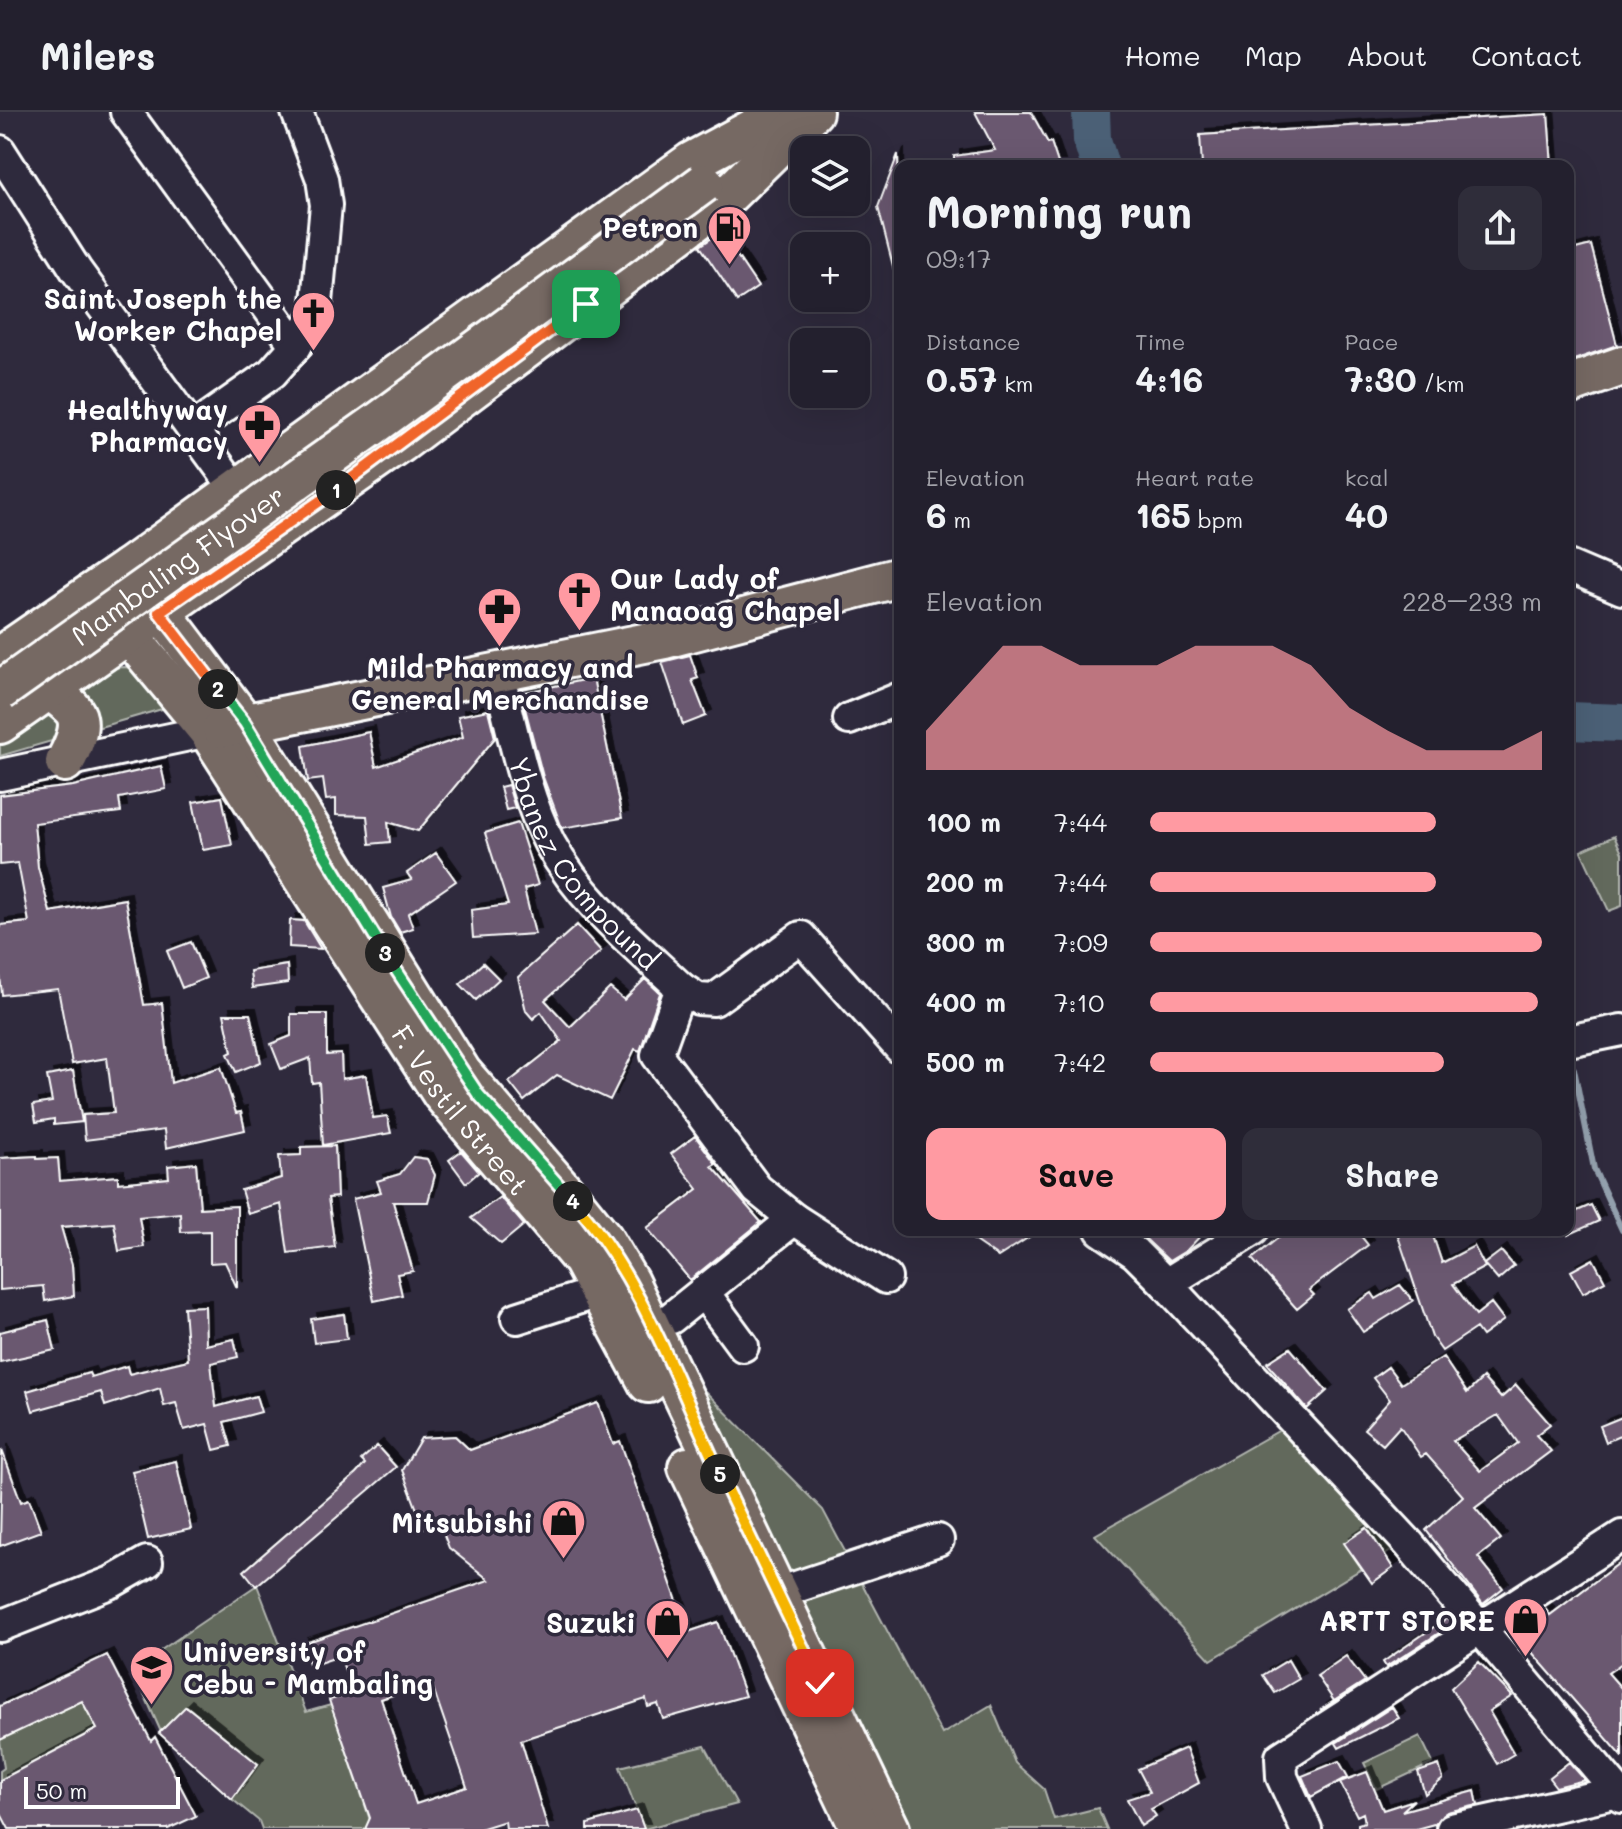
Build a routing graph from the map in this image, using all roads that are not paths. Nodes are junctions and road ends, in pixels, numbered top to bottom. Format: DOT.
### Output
graph roads {
  1 [pos="126,112"];
  2 [pos="297,112"];
  3 [pos="799,114"];
  4 [pos="0,151"];
  5 [pos="296,346"];
  6 [pos="1622,366"];
  7 [pos="1574,383"];
  8 [pos="194,428"];
  9 [pos="236,487"];
  10 [pos="269,536"];
  11 [pos="128,568"];
  12 [pos="1574,569"];
  13 [pos="894,579"];
  14 [pos="1622,589"];
  15 [pos="93,592"];
  16 [pos="159,612"];
  17 [pos="43,626"];
  18 [pos="129,634"];
  19 [pos="0,656"];
  20 [pos="498,674"];
  21 [pos="48,688"];
  22 [pos="0,691"];
  23 [pos="894,700"];
  24 [pos="849,719"];
  25 [pos="245,723"];
  26 [pos="0,724"];
  27 [pos="208,731"];
  28 [pos="65,762"];
  29 [pos="0,775"];
  30 [pos="681,988"];
  31 [pos="1622,1030"];
  32 [pos="1574,1039"];
  33 [pos="894,1041"];
  34 [pos="794,1219"];
  35 [pos="1110,1236"];
  36 [pos="1243,1236"];
  37 [pos="886,1278"];
  38 [pos="1166,1284"];
  39 [pos="601,1291"];
  40 [pos="704,1293"];
  41 [pos="517,1318"];
  42 [pos="671,1318"];
  43 [pos="743,1346"];
  44 [pos="1622,1536"];
  45 [pos="938,1540"];
  46 [pos="147,1562"];
  47 [pos="778,1593"];
  48 [pos="0,1626"];
  49 [pos="1481,1627"];
  50 [pos="1620,1795"];
  51 [pos="860,1829"];
  52 [pos="890,1829"];
  53 [pos="1306,1829"];
  54 [pos="1452,1829"];
  1 -- 5 [label="street"];
  2 -- 5 [label="street"];
  3 -- 9 [label="main road"];
  3 -- 10 [label="main road"];
  3 -- 22 [label="main road, Mambaling Flyover, bridge"];
  4 -- 8 [label="street"];
  5 -- 8 [label="street"];
  6 -- 7 [label="main road"];
  8 -- 9 [label="street"];
  9 -- 10 [label="street"];
  9 -- 11 [label="main road"];
  10 -- 16 [label="main road"];
  11 -- 15 [label="main road"];
  11 -- 16 [label="main road, F. Vestil Street"];
  12 -- 14 [label="street"];
  13 -- 20 [label="main road"];
  15 -- 17 [label="main road"];
  15 -- 18 [label="main road, F. Vestil Street"];
  16 -- 18 [label="main road"];
  16 -- 25 [label="main road, F. Vestil Street"];
  17 -- 19 [label="main road"];
  17 -- 21 [label="main road"];
  18 -- 21 [label="main road"];
  18 -- 27 [label="main road, F. Vestil Street"];
  20 -- 25 [label="main road"];
  20 -- 30 [label="street, Ybanez Compound"];
  21 -- 26 [label="main road"];
  21 -- 28 [label="main road"];
  23 -- 24 [label="street"];
  25 -- 27 [label="main road"];
  25 -- 47 [label="main road, F. Vestil Street"];
  27 -- 28 [label="street"];
  27 -- 39 [label="main road, F. Vestil Street"];
  28 -- 29 [label="street"];
  30 -- 33 [label="street"];
  30 -- 34 [label="street"];
  31 -- 32 [label="street"];
  34 -- 37 [label="street"];
  34 -- 40 [label="street"];
  35 -- 38 [label="street"];
  36 -- 38 [label="street"];
  38 -- 49 [label="street"];
  39 -- 41 [label="street"];
  39 -- 51 [label="main road, F. Vestil Street"];
  40 -- 42 [label="street"];
  40 -- 43 [label="street"];
  44 -- 49 [label="street"];
  45 -- 47 [label="street"];
  46 -- 48 [label="street"];
  47 -- 52 [label="main road, F. Vestil Street"];
  49 -- 50 [label="street"];
  49 -- 53 [label="street"];
  50 -- 54 [label="street"];
}
